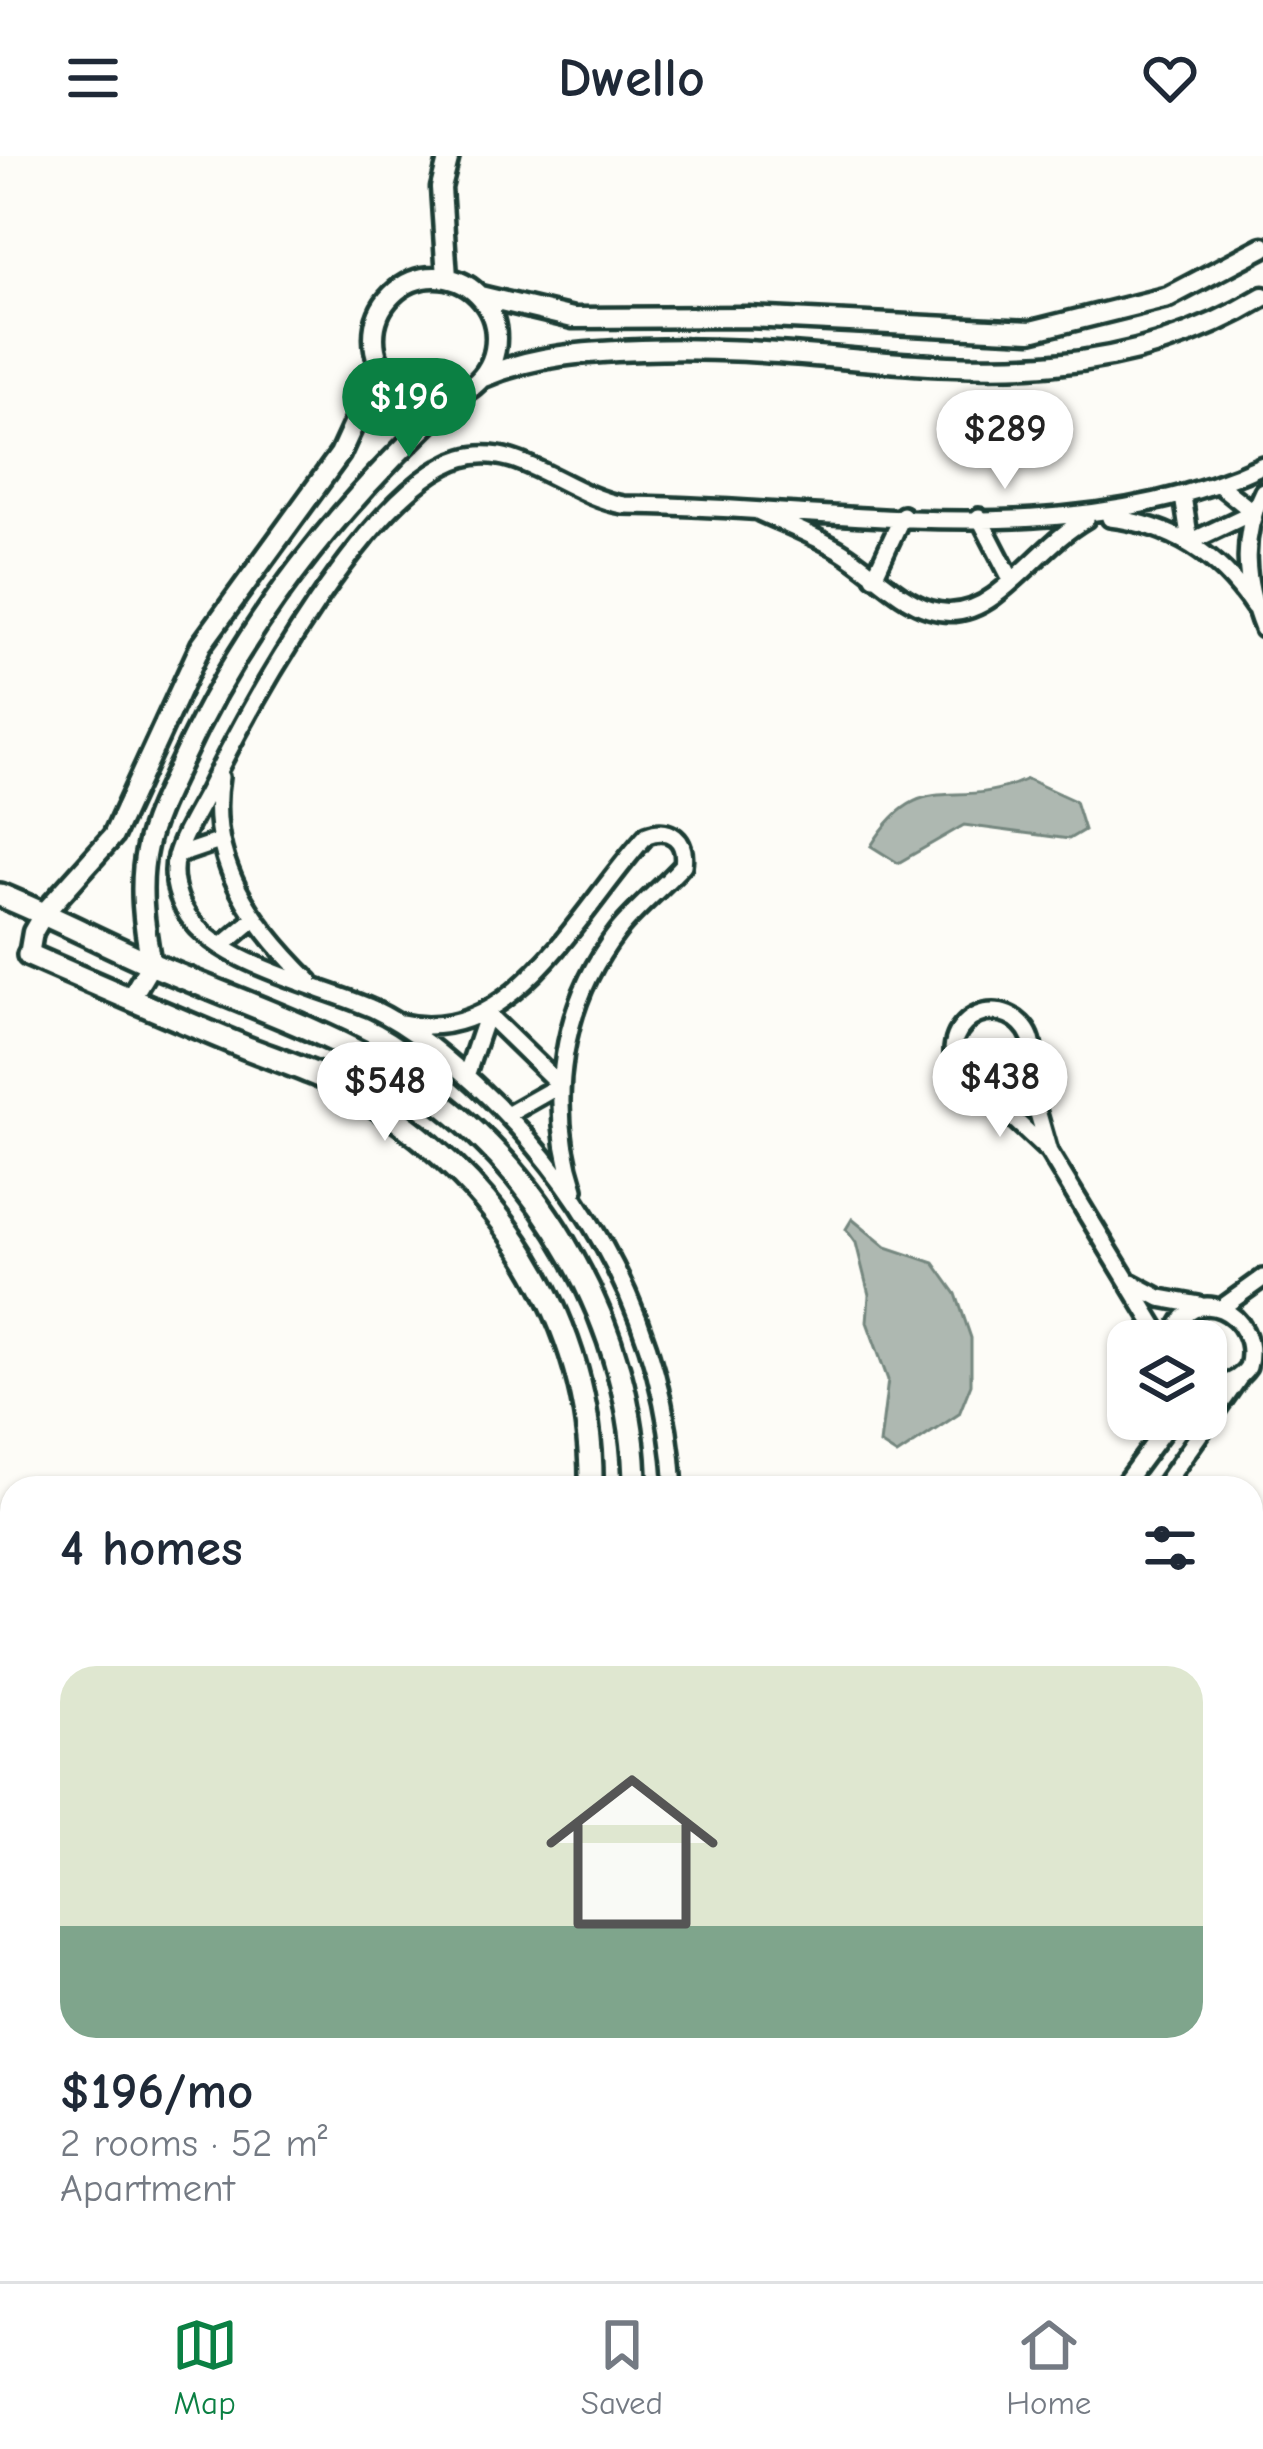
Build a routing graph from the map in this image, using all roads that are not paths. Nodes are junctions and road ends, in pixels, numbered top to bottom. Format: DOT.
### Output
graph roads {
  1 [pos="449,156"];
  2 [pos="1263,247"];
  3 [pos="447,278"];
  4 [pos="481,296"];
  5 [pos="1263,297"];
  6 [pos="573,318"];
  7 [pos="574,352"];
  8 [pos="380,368"];
  9 [pos="481,378"];
  10 [pos="460,394"];
  11 [pos="1263,465"];
  12 [pos="1218,484"];
  13 [pos="1263,491"];
  14 [pos="1184,496"];
  15 [pos="749,507"];
  16 [pos="1253,512"];
  17 [pos="903,515"];
  18 [pos="980,517"];
  19 [pos="1090,517"];
  20 [pos="1190,542"];
  21 [pos="874,577"];
  22 [pos="1011,579"];
  23 [pos="1255,608"];
  24 [pos="1263,629"];
  25 [pos="222,761"];
  26 [pos="220,841"];
  27 [pos="176,856"];
  28 [pos="0,895"];
  29 [pos="44,913"];
  30 [pos="254,920"];
  31 [pos="222,946"];
  32 [pos="29,956"];
  33 [pos="151,964"];
  34 [pos="312,983"];
  35 [pos="130,999"];
  36 [pos="487,1014"];
  37 [pos="397,1022"];
  38 [pos="1027,1075"];
  39 [pos="466,1076"];
  40 [pos="560,1085"];
  41 [pos="985,1092"];
  42 [pos="507,1115"];
  43 [pos="1049,1152"];
  44 [pos="583,1209"];
  45 [pos="1124,1278"];
  46 [pos="1263,1278"];
  47 [pos="1200,1306"];
  48 [pos="1224,1306"];
  49 [pos="1154,1320"];
  50 [pos="1181,1320"];
  51 [pos="1263,1336"];
  52 [pos="1253,1353"];
  53 [pos="1238,1378"];
  54 [pos="1227,1380"];
  55 [pos="1156,1440"];
  56 [pos="590,1476"];
  57 [pos="634,1476"];
  58 [pos="672,1476"];
  59 [pos="1130,1476"];
  60 [pos="1170,1476"];
  1 -- 3 [label="street"];
  2 -- 6 [label="street"];
  3 -- 4 [label="street"];
  3 -- 8 [label="street"];
  4 -- 6 [label="street"];
  4 -- 9 [label="street"];
  5 -- 7 [label="street"];
  6 -- 7 [label="street"];
  7 -- 9 [label="street"];
  8 -- 10 [label="street"];
  8 -- 29 [label="street"];
  9 -- 10 [label="street"];
  10 -- 33 [label="street"];
  11 -- 12 [label="street"];
  12 -- 14 [label="street"];
  12 -- 16 [label="street"];
  13 -- 16 [label="street"];
  14 -- 19 [label="street"];
  14 -- 20 [label="street"];
  15 -- 17 [label="street"];
  15 -- 21 [label="street"];
  15 -- 25 [label="street"];
  16 -- 20 [label="street"];
  16 -- 23 [label="street"];
  17 -- 18 [label="street"];
  17 -- 21 [label="street"];
  18 -- 19 [label="street"];
  18 -- 22 [label="street"];
  19 -- 20 [label="street"];
  19 -- 22 [label="street"];
  20 -- 23 [label="street"];
  21 -- 22 [label="street"];
  23 -- 24 [label="street"];
  25 -- 26 [label="street"];
  25 -- 27 [label="street"];
  26 -- 27 [label="street"];
  26 -- 30 [label="street"];
  27 -- 31 [label="street"];
  28 -- 29 [label="main road"];
  29 -- 32 [label="street"];
  29 -- 33 [label="main road"];
  30 -- 31 [label="street"];
  30 -- 34 [label="street"];
  31 -- 34 [label="street"];
  32 -- 35 [label="main road"];
  33 -- 35 [label="street"];
  33 -- 57 [label="main road"];
  34 -- 37 [label="street"];
  35 -- 56 [label="main road"];
  36 -- 37 [label="street"];
  36 -- 39 [label="street"];
  36 -- 40 [label="street"];
  36 -- 40 [label="street"];
  37 -- 39 [label="street"];
  38 -- 41 [label="street"];
  38 -- 41 [label="street"];
  38 -- 43 [label="street"];
  39 -- 42 [label="street"];
  40 -- 42 [label="street"];
  40 -- 44 [label="street"];
  41 -- 43 [label="street"];
  42 -- 44 [label="street"];
  43 -- 45 [label="street"];
  44 -- 58 [label="street"];
  45 -- 47 [label="street"];
  45 -- 49 [label="street"];
  46 -- 48 [label="street"];
  47 -- 48 [label="street"];
  47 -- 50 [label="street"];
  48 -- 52 [label="street"];
  51 -- 52 [label="street"];
  52 -- 53 [label="street"];
  53 -- 54 [label="street"];
  53 -- 60 [label="street"];
  55 -- 59 [label="street"];
}
